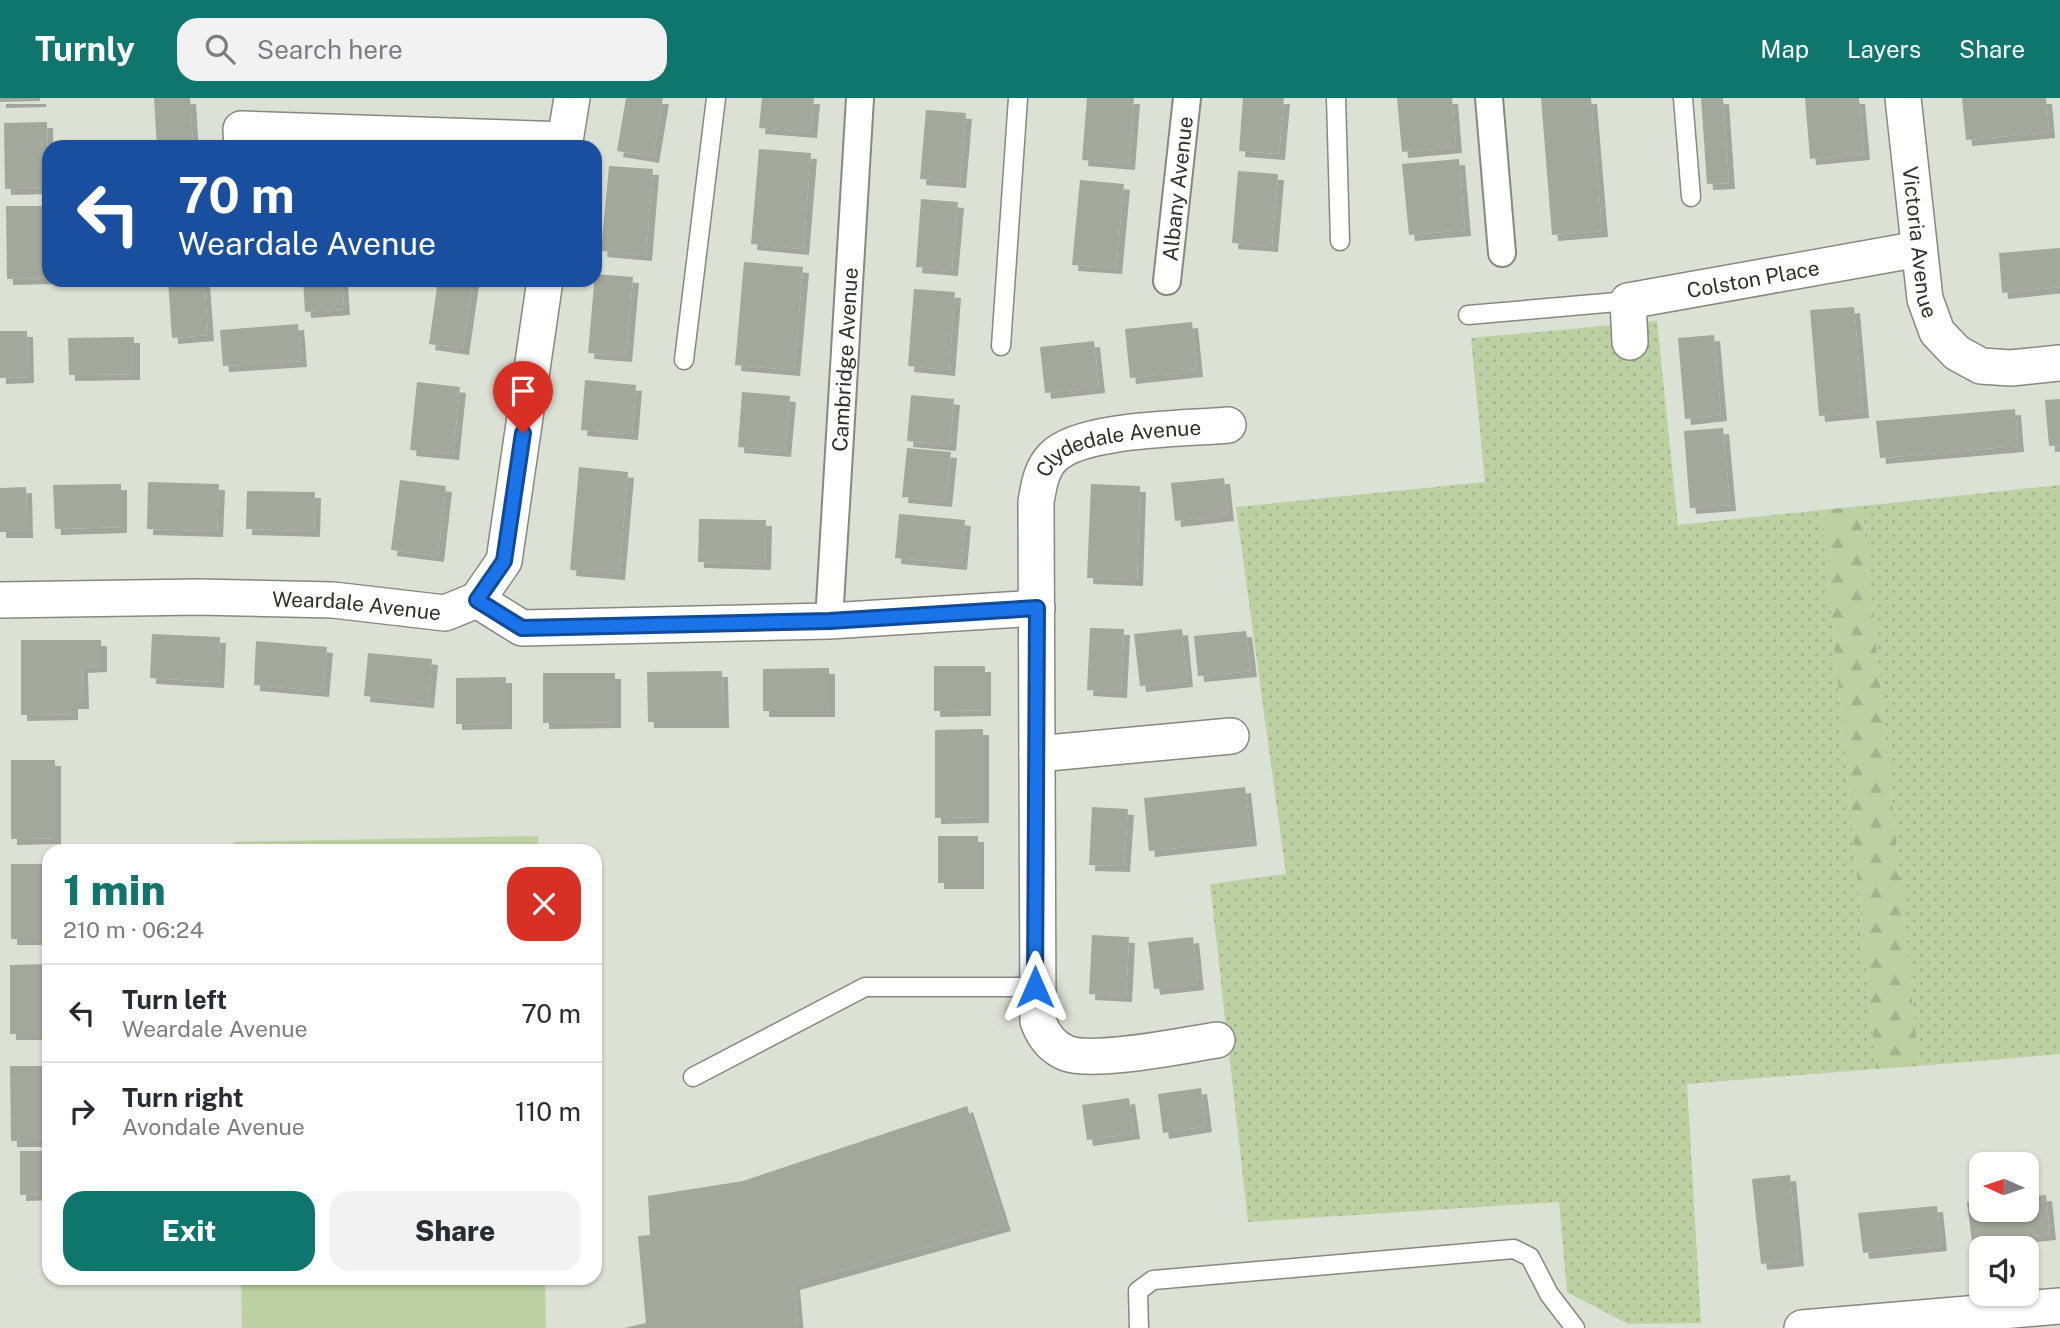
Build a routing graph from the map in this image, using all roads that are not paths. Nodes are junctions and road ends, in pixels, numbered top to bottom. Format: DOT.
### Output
graph roads {
  1 [pos="572,98"];
  2 [pos="716,98"];
  3 [pos="860,98"];
  4 [pos="1018,98"];
  5 [pos="1186,98"];
  6 [pos="1336,98"];
  7 [pos="1489,98"];
  8 [pos="1683,98"];
  9 [pos="1903,98"];
  10 [pos="242,140"];
  11 [pos="479,140"];
  12 [pos="566,140"];
  13 [pos="1691,197"];
  14 [pos="1340,241"];
  15 [pos="1919,249"];
  16 [pos="1502,253"];
  17 [pos="1167,281"];
  18 [pos="544,287"];
  19 [pos="1628,301"];
  20 [pos="1468,315"];
  21 [pos="1630,342"];
  22 [pos="1001,346"];
  23 [pos="684,360"];
  24 [pos="2060,363"];
  25 [pos="1228,425"];
  26 [pos="0,600"];
  27 [pos="477,600"];
  28 [pos="1037,608"];
  29 [pos="829,621"];
  30 [pos="1231,736"];
  31 [pos="1037,754"];
  32 [pos="1035,987"];
  33 [pos="1217,1040"];
  34 [pos="693,1077"];
  35 [pos="2060,1306"];
  36 [pos="1139,1328"];
  37 [pos="1575,1328"];
  38 [pos="1802,1328"];
  1 -- 12 [label="street"];
  2 -- 23 [label="lane"];
  3 -- 29 [label="street, Cambridge Avenue"];
  4 -- 22 [label="lane"];
  5 -- 17 [label="street, Albany Avenue"];
  6 -- 14 [label="lane"];
  7 -- 16 [label="street"];
  8 -- 13 [label="lane"];
  9 -- 15 [label="street, Victoria Avenue"];
  10 -- 11 [label="street"];
  15 -- 19 [label="street, Colston Place"];
  15 -- 24 [label="street, Victoria Avenue"];
  18 -- 27 [label="street"];
  19 -- 20 [label="lane"];
  19 -- 21 [label="street"];
  25 -- 28 [label="street, Clydedale Avenue"];
  26 -- 27 [label="street, Weardale Avenue"];
  27 -- 29 [label="street"];
  28 -- 29 [label="street"];
  28 -- 31 [label="street, Clydedale Avenue"];
  30 -- 31 [label="street"];
  31 -- 32 [label="street, Clydedale Avenue"];
  32 -- 33 [label="street, Clydedale Avenue"];
  32 -- 34 [label="lane"];
  35 -- 38 [label="street"];
  36 -- 37 [label="lane"];
}
